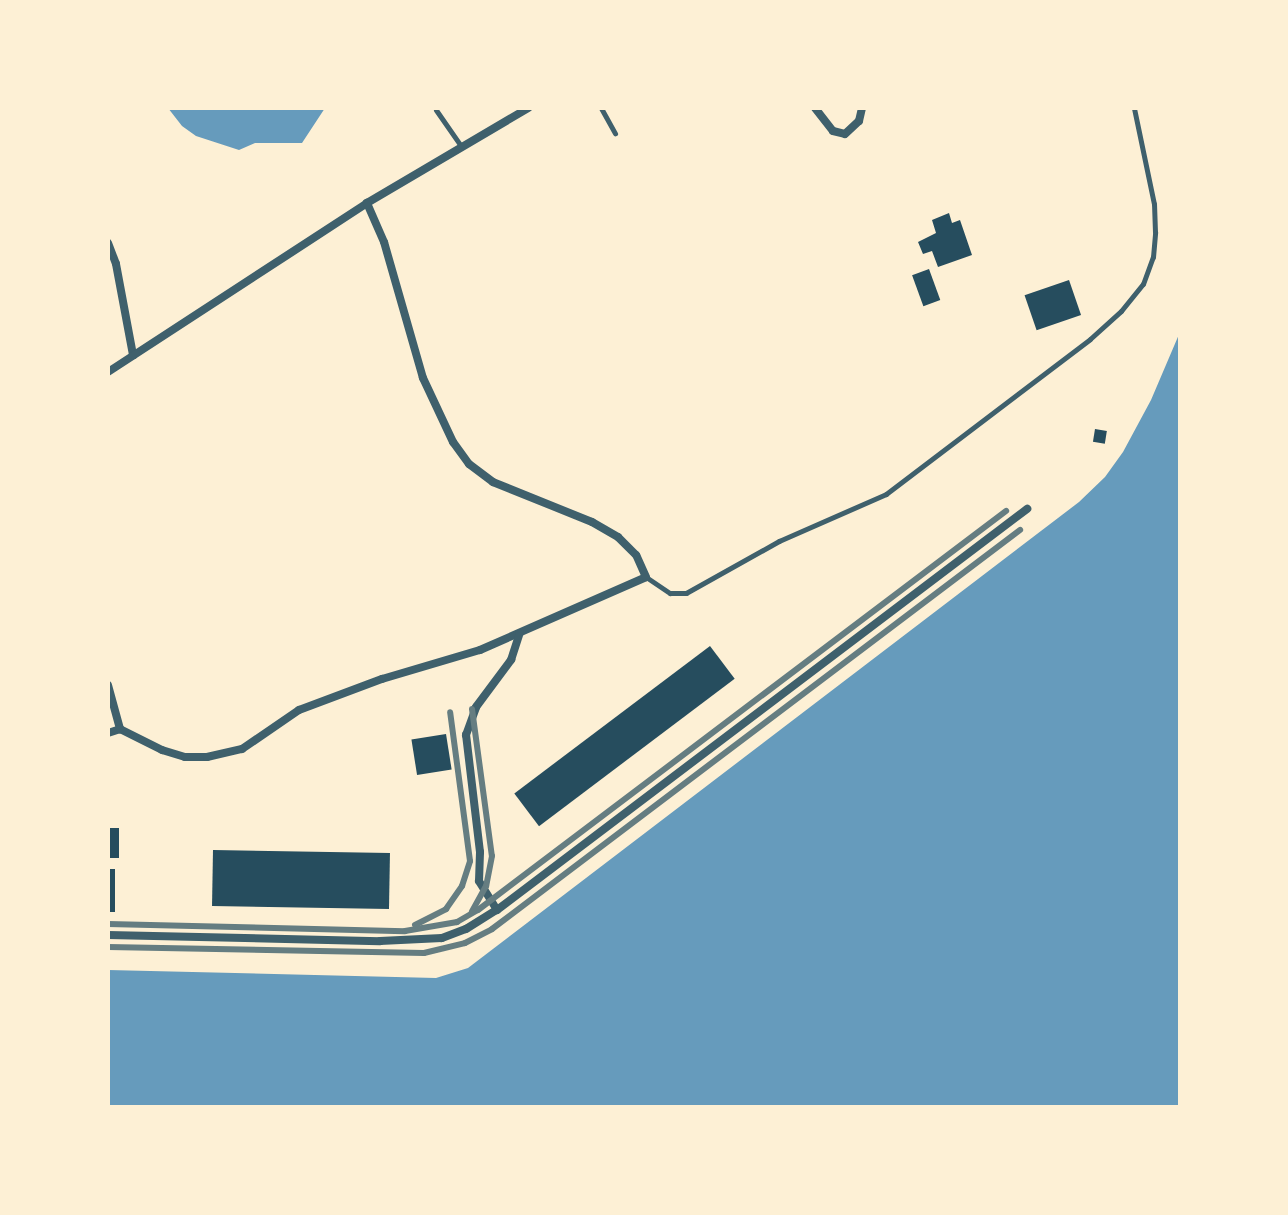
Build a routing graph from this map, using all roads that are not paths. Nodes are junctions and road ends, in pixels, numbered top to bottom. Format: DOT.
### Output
graph roads {
  1 [pos="528,108"];
  2 [pos="601,108"];
  3 [pos="815,108"];
  4 [pos="862,108"];
  5 [pos="1134,108"];
  6 [pos="436,110"];
  7 [pos="615,133"];
  8 [pos="462,147"];
  9 [pos="367,203"];
  10 [pos="108,243"];
  11 [pos="133,355"];
  12 [pos="108,372"];
  13 [pos="1027,509"];
  14 [pos="646,577"];
  15 [pos="520,633"];
  16 [pos="108,685"];
  17 [pos="120,729"];
  18 [pos="108,733"];
  19 [pos="497,910"];
  20 [pos="108,935"];
  1 -- 8 [label="street"];
  2 -- 7 [label="lane"];
  3 -- 4 [label="street"];
  5 -- 14 [label="lane"];
  6 -- 8 [label="lane"];
  8 -- 9 [label="street"];
  9 -- 11 [label="street"];
  9 -- 14 [label="street"];
  10 -- 11 [label="street"];
  11 -- 12 [label="street"];
  13 -- 19 [label="street"];
  14 -- 15 [label="street"];
  15 -- 17 [label="street"];
  15 -- 19 [label="street"];
  16 -- 17 [label="street"];
  17 -- 18 [label="street"];
  19 -- 20 [label="street"];
}
